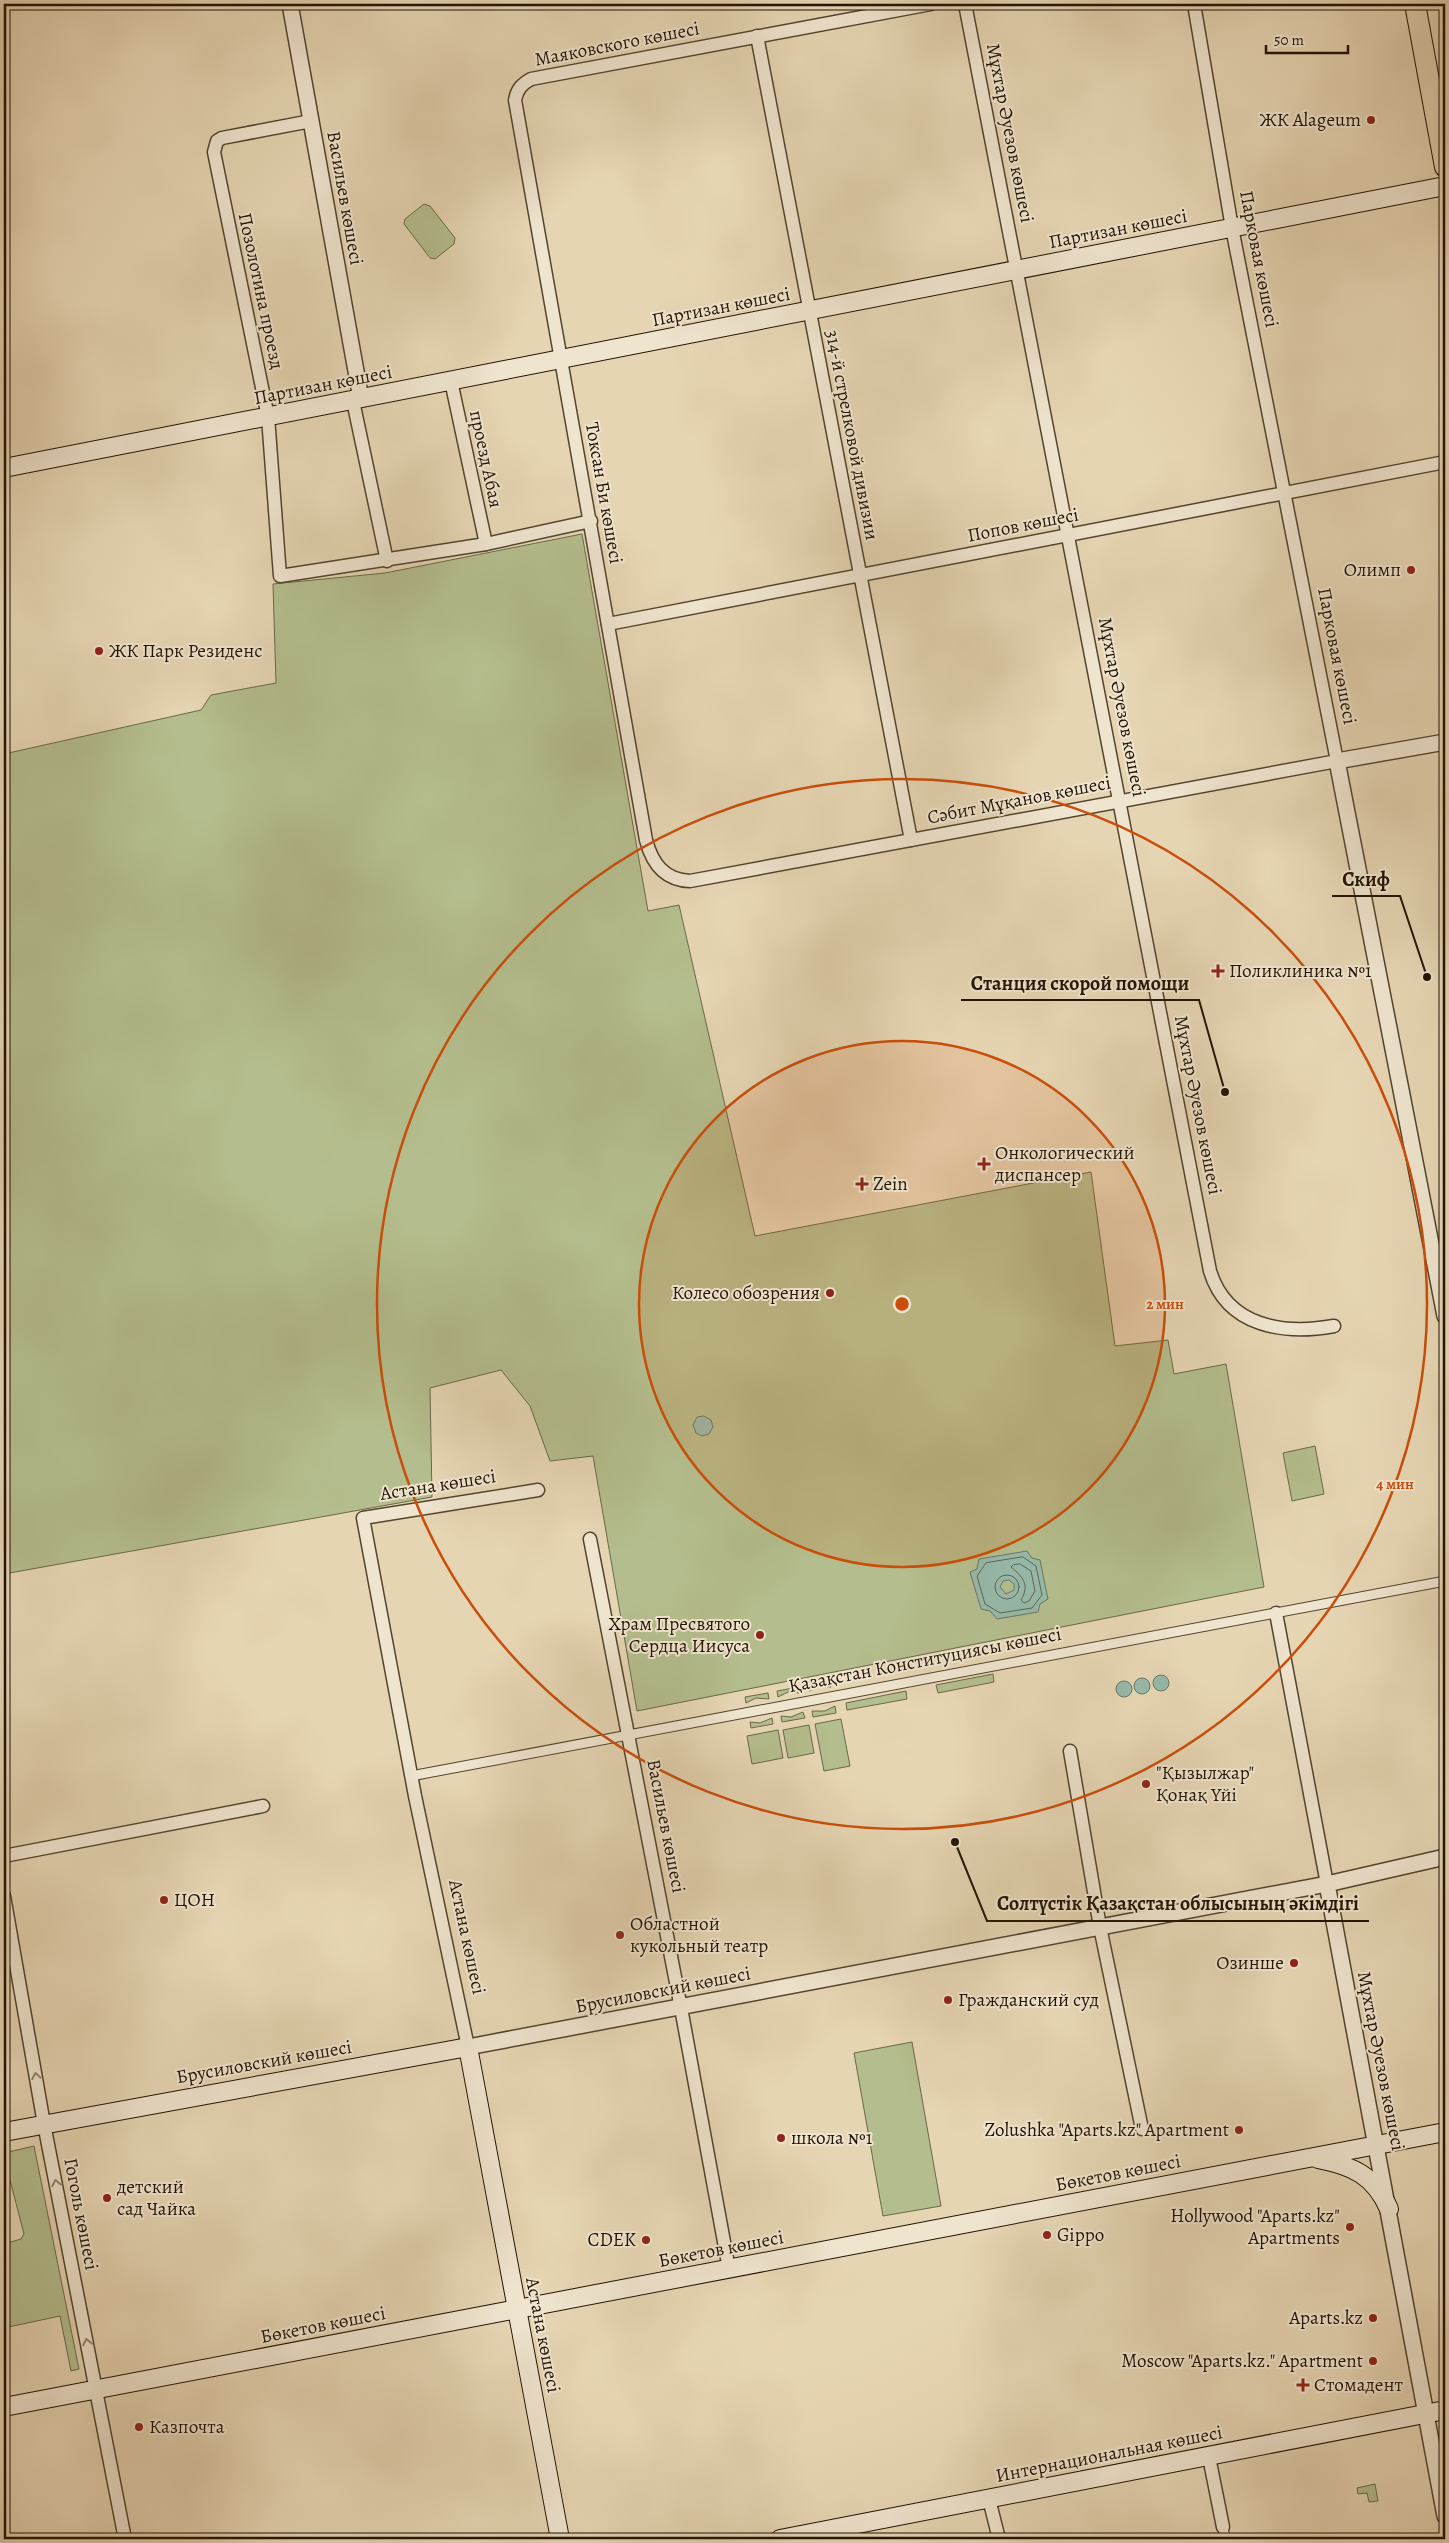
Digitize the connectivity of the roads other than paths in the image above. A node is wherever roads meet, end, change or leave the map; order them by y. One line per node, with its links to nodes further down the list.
1 (290, 4): 8 (street, Васильев көшесі)
2 (931, 4): 6 (street, Маяковского көшесі)
3 (965, 4): 13 (street, Мұхтар Әуезов көшесі)
4 (1194, 4): 12 (street, Парковая көшесі)
5 (1415, 4): 9 (main road)
6 (756, 36): 7 (street, Маяковского көшесі); 14 (street, 314-й стрелковой дивизии)
7 (519, 88): 15 (street, Токсан Би көшесі)
8 (311, 121): 17 (street, Васильев көшесі); 18 (street, Позолотина проезд)
9 (1442, 136): 10 (main road)
10 (1445, 167)
11 (1445, 186): 12 (main road, Партизан көшесі)
12 (1232, 228): 13 (main road, Партизан көшесі); 21 (street, Парковая көшесі)
13 (1017, 270): 14 (main road, Партизан көшесі); 23 (street, Мұхтар Әуезов көшесі)
14 (809, 311): 15 (main road, Партизан көшесі); 26 (street, 314-й стрелковой дивизии)
15 (561, 360): 16 (main road, Партизан көшесі); 22 (street, Токсан Би көшесі)
16 (451, 381): 17 (main road, Партизан көшесі); 24 (street, проезд Абая)
17 (357, 400): 18 (main road, Партизан көшесі); 25 (street, Васильев көшесі)
18 (268, 417): 20 (main road, Партизан көшесі); 25 (street, Позолотина проезд)
19 (1445, 462): 21 (street, Попов көшесі)
20 (4, 468)
21 (1284, 493): 23 (street, Попов көшесі); 29 (street, Парковая көшесі)
22 (591, 521): 24 (street); 27 (street, Токсан Би көшесі)
23 (1068, 535): 26 (street, Попов көшесі); 30 (street, Мұхтар Әуезов көшесі)
24 (486, 544): 25 (street)
25 (387, 561)
26 (860, 575): 27 (street, Попов көшесі); 31 (street, 314-й стрелковой дивизии)
27 (608, 624): 32 (street, Токсан Би көшесі)
28 (1445, 742): 29 (street, Сәбит Мұқанов көшесі)
29 (1337, 761): 30 (street, Сәбит Мұқанов көшесі); 33 (street, Парковая көшесі)
30 (1120, 801): 31 (street, Сәбит Мұқанов көшесі); 34 (street, Мұхтар Әуезов көшесі)
31 (911, 840): 32 (street, Сәбит Мұқанов көшесі)
32 (690, 882)
33 (1445, 1316)
34 (1334, 1326)
35 (538, 1490): 41 (street, Астана көшесі)
36 (590, 1539): 39 (street, Васильев көшесі)
37 (1445, 1581): 38 (street, Қазақстан Конституциясы көшесі)
38 (1276, 1613): 39 (street, Қазақстан Конституциясы көшесі); 45 (street, Мұхтар Әуезов көшесі)
39 (628, 1735): 41 (street, Қазақстан Конституциясы көшесі); 48 (street, Васильев көшесі)
40 (1070, 1751): 47 (street)
41 (411, 1776): 49 (street, Астана көшесі)
42 (263, 1806): 43 (street)
43 (4, 1856)
44 (1445, 1857): 45 (street, Брусиловский көшесі)
45 (1327, 1884): 47 (street, Брусиловский көшесі); 54 (street, Мұхтар Әуезов көшесі)
46 (4, 1896): 50 (street, Гоголь көшесі, one-way to 46)
47 (1100, 1927): 48 (street, Брусиловский көшесі); 51 (street)
48 (681, 2008): 49 (street, Брусиловский көшесі); 57 (street, Васильев көшесі)
49 (468, 2047): 50 (main road, Брусиловский көшесі); 58 (main road, Астана көшесі)
50 (44, 2124): 52 (main road, Брусиловский көшесі); 59 (street, Гоголь көшесі, one-way to 50)
51 (1142, 2129)
52 (4, 2132)
53 (1445, 2132): 54 (main road, Бөкетов көшесі)
54 (1376, 2145): 55 (main road, Бөкетов көшесі); 56 (street, Мұхтар Әуезов көшесі)
55 (1311, 2158): 56 (main road); 57 (main road, Бөкетов көшесі)
56 (1389, 2209): 62 (street, Мұхтар Әуезов көшесі)
57 (729, 2269): 58 (main road, Бөкетов көшесі)
58 (517, 2310): 59 (main road, Бөкетов көшесі); 68 (main road, Астана көшесі)
59 (96, 2390): 60 (main road, Бөкетов көшесі); 67 (street, Гоголь көшесі)
60 (4, 2407)
61 (1445, 2410): 62 (main road, Интернациональная көшесі)
62 (1427, 2414): 63 (main road, Интернациональная көшесі); 65 (street, Мұхтар Әуезов көшесі)
63 (1209, 2457): 64 (main road, Интернациональная көшесі); 66 (street)
64 (989, 2499): 69 (main road, Интернациональная көшесі); 70 (street)
65 (1445, 2516)
66 (1224, 2533)
67 (125, 2539)
68 (560, 2539)
69 (780, 2539)
70 (999, 2539)

